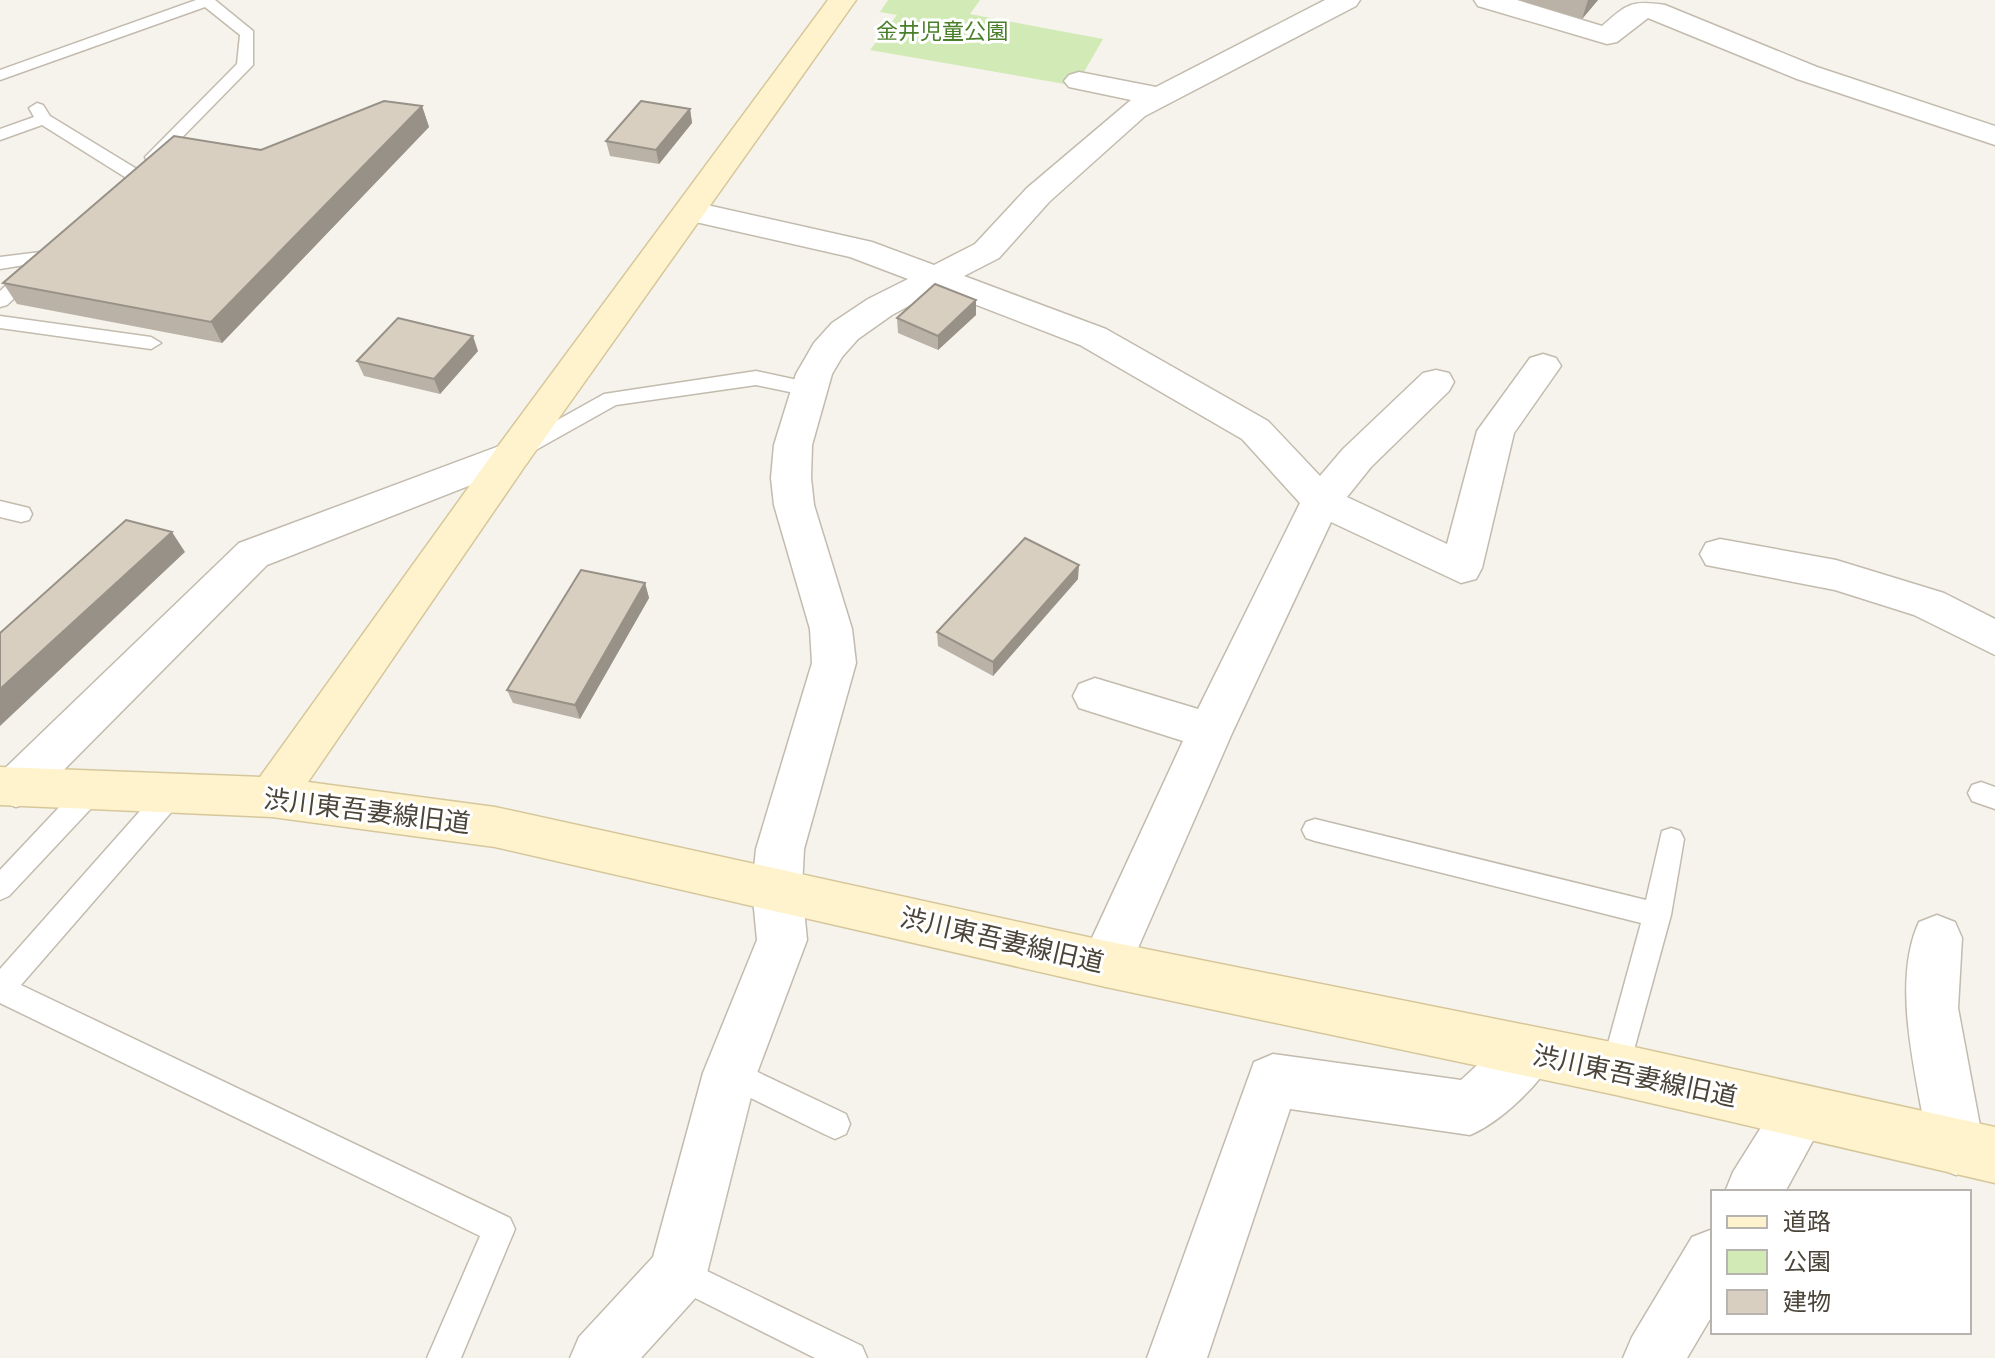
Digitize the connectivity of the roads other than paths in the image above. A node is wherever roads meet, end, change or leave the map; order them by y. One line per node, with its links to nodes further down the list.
1 (206, 0): 5 (lane); 8 (lane)
2 (842, 0): 10 (street)
3 (1346, 0): 7 (street)
4 (1488, 0): 9 (street)
5 (0, 75)
6 (1079, 81): 7 (street)
7 (1157, 96): 12 (street)
8 (0, 135)
9 (1995, 136)
10 (689, 211): 12 (street); 19 (street)
11 (0, 263): 13 (lane)
12 (938, 277): 18 (street); 20 (street)
13 (0, 301)
14 (0, 322): 15 (lane)
15 (151, 343)
16 (1543, 366): 20 (street)
17 (1436, 382): 20 (street)
18 (809, 389): 19 (lane); 32 (street)
19 (513, 454): 25 (street); 28 (street)
20 (1321, 501): 24 (street)
21 (1720, 554): 22 (street)
22 (1995, 638)
23 (1095, 696): 24 (street)
24 (1210, 731): 35 (street)
25 (8, 786): 26 (street, 渋川東吾妻線旧道)
26 (90, 792): 27 (street, 渋川東吾妻線旧道); 31 (lane)
27 (172, 793): 28 (street, 渋川東吾妻線旧道); 36 (lane)
28 (272, 797): 32 (street, 渋川東吾妻線旧道)
29 (1315, 830): 33 (lane)
30 (1671, 839): 33 (lane)
31 (0, 888)
32 (777, 888): 35 (street, 渋川東吾妻線旧道); 39 (street)
33 (1657, 915): 38 (lane)
34 (1937, 938): 42 (street)
35 (1106, 964): 37 (street, 渋川東吾妻線旧道)
36 (0, 989): 46 (lane)
37 (1529, 1053): 38 (street, 渋川東吾妻線旧道); 49 (street)
38 (1616, 1069): 40 (street, 渋川東吾妻線旧道)
39 (730, 1073): 41 (lane); 45 (street)
40 (1801, 1113): 42 (street, 渋川東吾妻線旧道); 43 (street)
41 (835, 1124)
42 (1975, 1151)
43 (1754, 1190)
44 (1711, 1261): 50 (street)
45 (678, 1273): 47 (street); 48 (lane)
46 (444, 1358)
47 (600, 1358)
48 (850, 1358)
49 (1177, 1358)
50 (1653, 1358)

